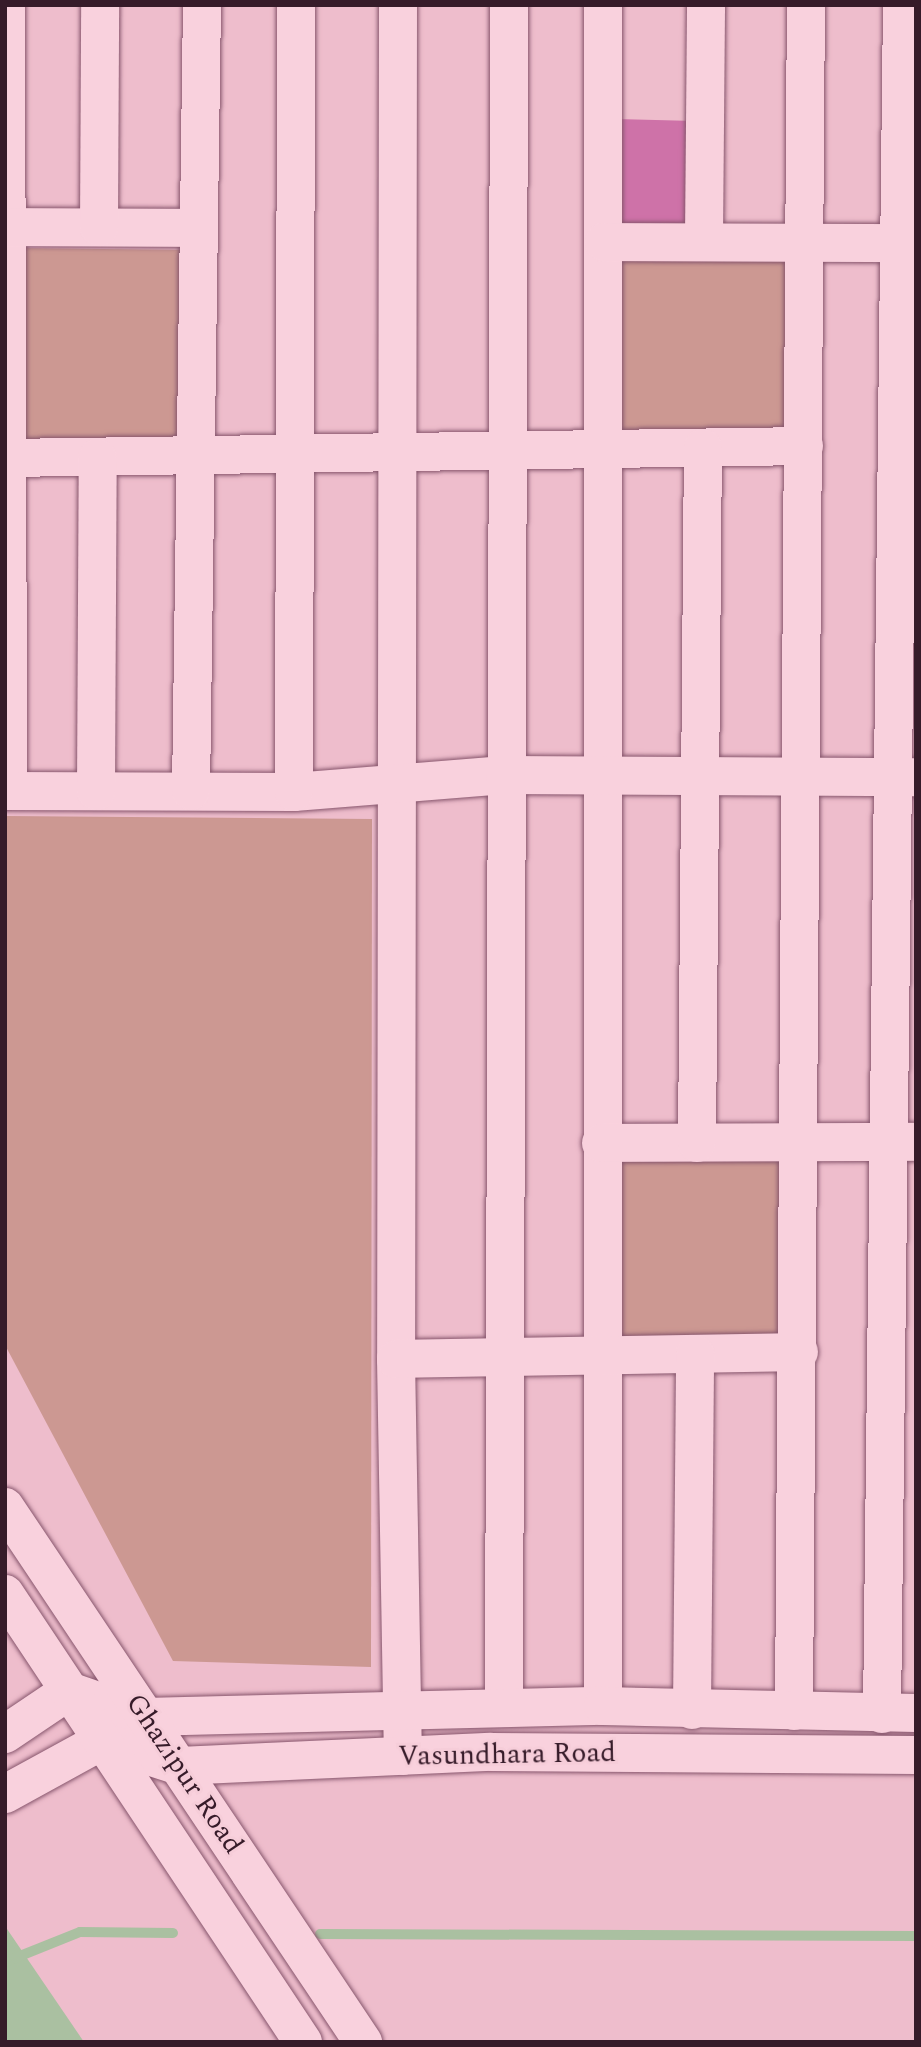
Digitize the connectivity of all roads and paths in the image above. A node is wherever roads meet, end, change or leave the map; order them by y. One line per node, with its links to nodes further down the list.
1 (6, 5): 11 (street)
2 (100, 5): 12 (street)
3 (202, 5): 13 (street)
4 (296, 5): 24 (street)
5 (398, 5): 22 (street)
6 (509, 5): 21 (street)
7 (603, 5): 16 (street)
8 (706, 5): 14 (street)
9 (806, 5): 15 (street)
10 (902, 5): 17 (street)
11 (6, 227): 12 (street); 25 (street)
12 (99, 227): 13 (street)
13 (199, 228): 23 (street)
14 (704, 239): 15 (street); 16 (street)
15 (805, 240): 17 (street); 18 (street)
16 (604, 242): 20 (street)
17 (908, 242): 29 (street)
18 (804, 446): 19 (street); 31 (street)
19 (703, 449): 20 (street); 28 (street)
20 (601, 451): 21 (street); 30 (street)
21 (507, 453): 22 (street); 27 (street)
22 (397, 456): 24 (street); 32 (street)
23 (196, 457): 24 (street); 26 (street); 35 (street)
24 (295, 457): 36 (street)
25 (7, 458): 26 (street); 33 (street)
26 (98, 458): 34 (street)
27 (505, 775): 30 (street); 32 (street); 44 (street)
28 (700, 775): 30 (street); 31 (street); 40 (street)
29 (905, 777): 31 (street); 38 (street)
30 (601, 779): 39 (street)
31 (802, 779): 37 (street)
32 (396, 783): 36 (street); 45 (street)
33 (6, 791): 34 (street)
34 (96, 791): 35 (street)
35 (191, 791): 36 (street)
36 (294, 792)
37 (799, 1142): 38 (street); 40 (street); 41 (street)
38 (904, 1142): 54 (street)
39 (601, 1143): 40 (street); 43 (street)
40 (697, 1143)
41 (799, 1352): 42 (street); 53 (street)
42 (695, 1354): 43 (street); 51 (street)
43 (600, 1356): 44 (street); 49 (street)
44 (503, 1357): 45 (street); 50 (street)
45 (396, 1359): 52 (street)
46 (5, 1507): 55 (street, Ghazipur Road)
47 (5, 1594): 48 (street, Ghazipur Road)
48 (69, 1691): 55 (street); 56 (street); 57 (street, Ghazipur Road)
49 (603, 1706): 50 (street, Vasundhara Road); 51 (street, Vasundhara Road)
50 (504, 1708): 52 (street, Vasundhara Road)
51 (692, 1710): 53 (street, Vasundhara Road)
52 (401, 1711): 55 (street, Vasundhara Road); 59 (street)
53 (794, 1711): 54 (street, Vasundhara Road)
54 (899, 1713)
55 (144, 1717): 60 (street, Ghazipur Road)
56 (5, 1734)
57 (102, 1741): 60 (street, Vasundhara Road); 61 (street); 62 (street, Ghazipur Road)
58 (916, 1755): 59 (street, Vasundhara Road)
59 (403, 1756): 60 (street, Vasundhara Road)
60 (179, 1766): 63 (street, Ghazipur Road)
61 (5, 1794)
62 (303, 2042)
63 (363, 2042)

